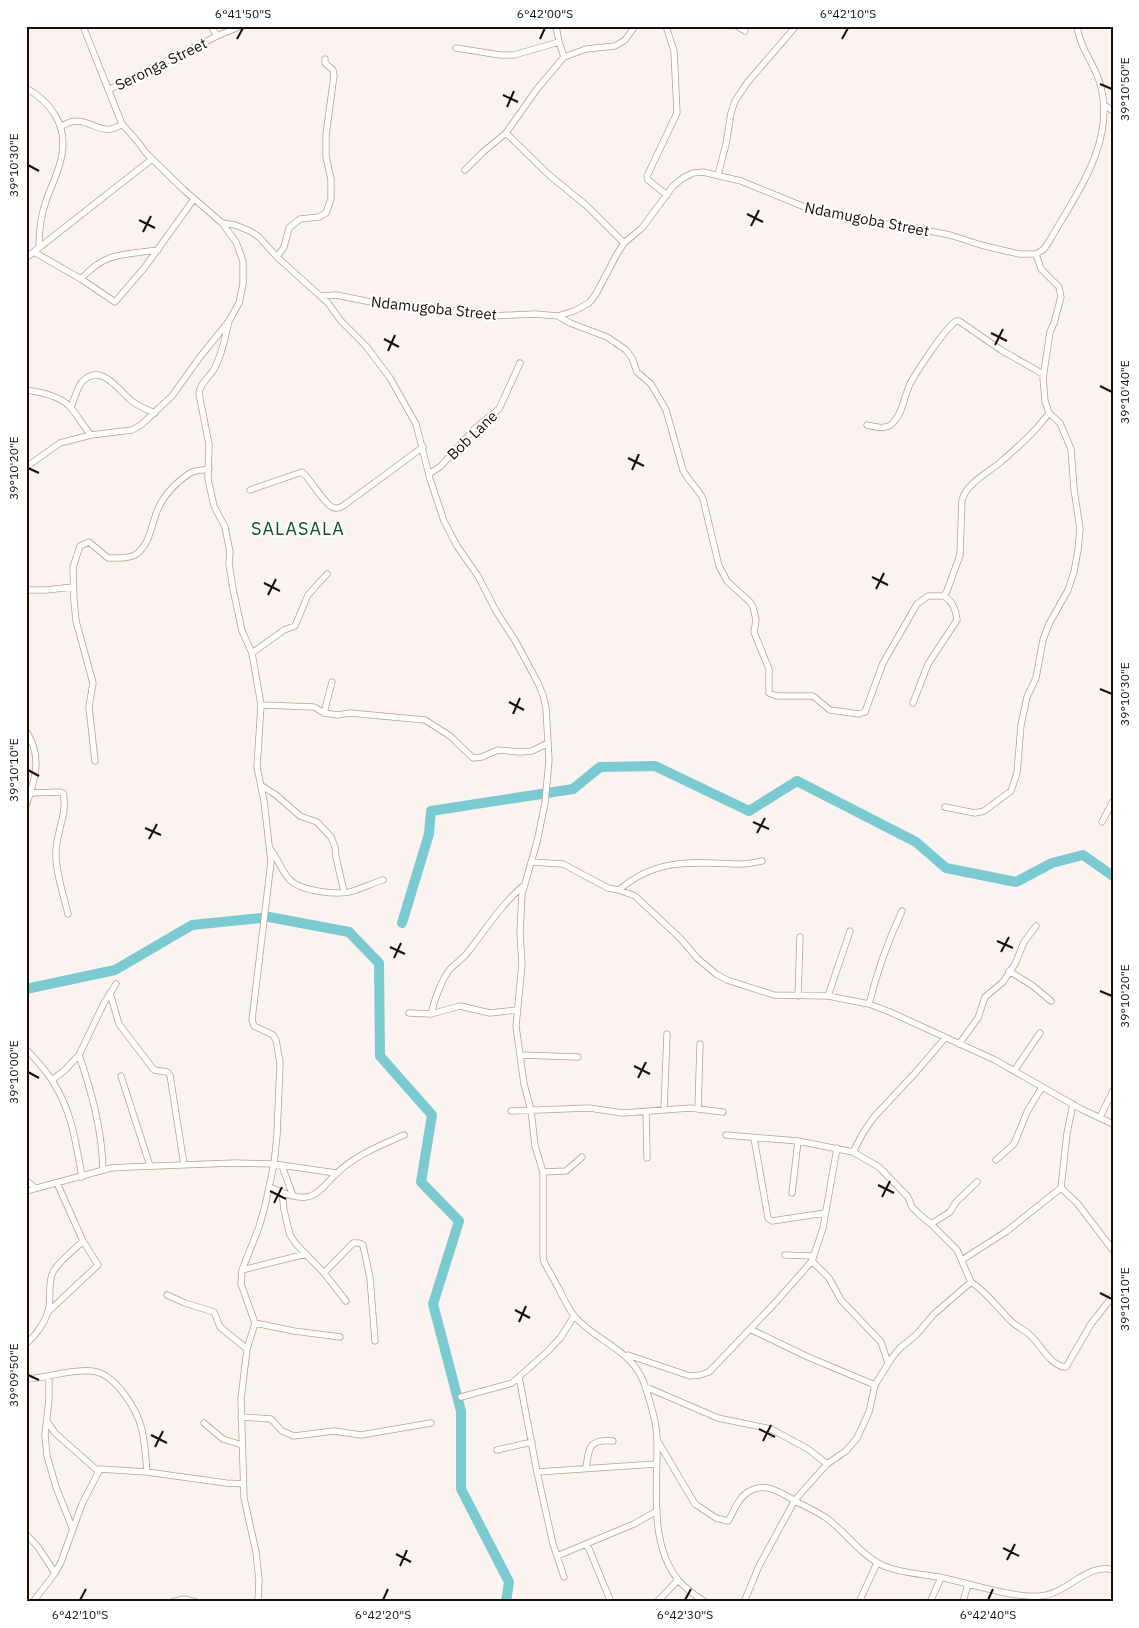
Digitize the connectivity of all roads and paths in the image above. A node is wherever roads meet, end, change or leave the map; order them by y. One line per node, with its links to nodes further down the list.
1 (83, 26): 17 (street)
2 (210, 26): 11 (street)
3 (241, 26): 11 (street, Seronga Street)
4 (556, 26): 12 (street)
5 (635, 26): 14 (street)
6 (666, 26): 26 (street)
7 (737, 26): 10 (street)
8 (796, 26): 25 (street)
9 (1077, 26): 18 (street)
10 (744, 32)
11 (217, 36): 17 (street, Seronga Street)
12 (558, 42): 13 (street); 14 (street)
13 (456, 48)
14 (564, 57): 22 (street)
15 (325, 59): 34 (street)
16 (26, 88): 21 (street)
17 (108, 90): 20 (street)
18 (1104, 105): 19 (street); 33 (street)
19 (1113, 111)
20 (122, 124): 21 (street); 23 (street)
21 (62, 126): 30 (street)
22 (506, 133): 24 (street); 29 (street)
23 (152, 159): 27 (street); 30 (street)
24 (465, 170)
25 (718, 175): 26 (street, Ndamugoba Street); 33 (street, Ndamugoba Street)
26 (667, 195): 29 (street, Ndamugoba Street)
27 (194, 199): 28 (street); 31 (street)
28 (222, 223): 34 (street); 39 (street)
29 (624, 243): 38 (street, Ndamugoba Street)
30 (39, 246): 32 (street)
31 (158, 250): 36 (street); 36 (street)
32 (34, 252): 35 (street); 36 (street)
33 (1036, 254): 41 (street)
34 (277, 257): 37 (street)
35 (26, 258)
36 (81, 279)
37 (321, 296): 38 (street, Ndamugoba Street); 48 (street)
38 (558, 316): 56 (street)
39 (229, 321): 44 (street); 50 (street)
40 (520, 363): 51 (street, Bob Lane)
41 (1043, 374): 45 (street); 46 (street)
42 (26, 390): 43 (street)
43 (71, 407): 44 (street); 47 (street)
44 (155, 413): 47 (street)
45 (1049, 413): 56 (street); 69 (street)
46 (867, 425)
47 (91, 435): 49 (street)
48 (423, 447): 51 (street); 52 (street)
49 (26, 467)
50 (209, 469): 54 (street); 57 (street)
51 (429, 474): 63 (street)
52 (250, 490)
53 (327, 574): 57 (street)
54 (73, 587): 55 (street); 64 (street)
55 (26, 590)
56 (944, 596): 59 (street)
57 (252, 653): 60 (street)
58 (332, 682): 61 (street)
59 (912, 703)
60 (261, 705): 61 (street); 65 (street)
61 (324, 713): 63 (street)
62 (26, 732): 66 (street)
63 (548, 743): 73 (street)
64 (95, 761)
65 (262, 786): 71 (street); 77 (street)
66 (31, 793): 68 (street); 79 (street)
67 (1113, 800): 70 (street)
68 (26, 806)
69 (945, 807)
70 (1102, 822)
71 (270, 848): 77 (street); 125 (street)
72 (762, 861): 76 (street)
73 (531, 862): 75 (street); 76 (street)
74 (383, 880): 77 (street)
75 (525, 885): 90 (street); 92 (street)
76 (619, 890): 86 (street)
77 (344, 892)
78 (902, 911): 89 (street)
79 (68, 914)
80 (1036, 926): 83 (street)
81 (850, 931): 87 (street)
82 (800, 937): 86 (street)
83 (1009, 971): 88 (street); 97 (street)
84 (116, 984): 85 (street)
85 (110, 993): 99 (street); 126 (street)
86 (798, 996): 87 (street)
87 (828, 996): 89 (street)
88 (1050, 1002)
89 (868, 1004): 95 (street)
90 (517, 1010): 92 (street); 100 (street)
91 (409, 1013): 92 (street)
92 (431, 1014)
93 (1040, 1033): 102 (street)
94 (667, 1034): 110 (street)
95 (945, 1038): 97 (street); 121 (street)
96 (700, 1044): 108 (street)
97 (959, 1044): 102 (street)
98 (26, 1049): 104 (street)
99 (79, 1055): 104 (street); 129 (street)
100 (520, 1055): 101 (street); 109 (street)
101 (578, 1057)
102 (1014, 1071): 105 (street)
103 (121, 1076): 127 (street)
104 (52, 1080): 132 (street)
105 (1042, 1087): 107 (street); 124 (street)
106 (1113, 1092): 114 (street)
107 (1073, 1104): 114 (street); 138 (street)
108 (698, 1109): 110 (street); 113 (street)
109 (530, 1110): 111 (street); 112 (street); 130 (street)
110 (664, 1110): 112 (street)
111 (511, 1111)
112 (646, 1111): 123 (street)
113 (723, 1112)
114 (1100, 1117): 115 (street)
115 (1113, 1124)
116 (404, 1135): 131 (street)
117 (726, 1135): 118 (street)
118 (754, 1138): 119 (street); 143 (street)
119 (798, 1141): 120 (street); 141 (street)
120 (837, 1148): 121 (street); 143 (street)
121 (853, 1152): 144 (street)
122 (582, 1158): 130 (street)
123 (647, 1158)
124 (996, 1160)
125 (274, 1164): 126 (street); 128 (street); 136 (street)
126 (184, 1165): 127 (street)
127 (150, 1166): 129 (street)
128 (282, 1166): 131 (street); 142 (street)
129 (103, 1170): 132 (street)
130 (543, 1172): 158 (street)
131 (336, 1173): 142 (street)
132 (82, 1177): 135 (street)
133 (26, 1180): 137 (street)
134 (977, 1182): 144 (street)
135 (56, 1183): 137 (street); 145 (street)
136 (269, 1186): 140 (street); 151 (street)
137 (36, 1188): 139 (street)
138 (1060, 1188): 146 (street); 150 (street)
139 (26, 1191)
140 (282, 1192): 142 (street); 147 (street)
141 (792, 1193)
142 (293, 1196)
143 (825, 1213): 149 (street)
144 (931, 1224): 150 (street)
145 (83, 1241): 157 (street); 157 (street)
146 (1113, 1250)
147 (306, 1254): 151 (street); 152 (street)
148 (785, 1255): 149 (street)
149 (813, 1259): 160 (street); 166 (street)
150 (962, 1260): 153 (street)
151 (242, 1270): 159 (street)
152 (324, 1273): 156 (street); 162 (street)
153 (971, 1282): 155 (street); 166 (street)
154 (167, 1295): 164 (street)
155 (1113, 1296)
156 (346, 1301)
157 (49, 1311): 163 (street)
158 (574, 1316): 165 (street); 168 (street)
159 (255, 1323): 161 (street); 164 (street)
160 (750, 1329): 165 (street); 170 (street)
161 (340, 1337)
162 (375, 1341)
163 (26, 1344)
164 (247, 1349): 173 (street)
165 (624, 1353): 171 (street)
166 (888, 1363): 170 (street)
167 (49, 1376): 169 (street); 174 (street); 186 (street)
168 (519, 1377): 172 (street); 179 (street)
169 (26, 1379)
170 (875, 1385): 183 (street)
171 (646, 1386): 177 (street); 183 (street)
172 (461, 1397)
173 (241, 1417): 176 (street); 180 (street)
174 (46, 1421): 185 (street); 191 (street)
175 (204, 1423): 180 (street)
176 (431, 1423)
177 (657, 1440): 182 (street); 189 (street)
178 (613, 1441): 184 (street)
179 (532, 1442): 181 (street); 187 (street)
180 (242, 1445): 188 (street)
181 (496, 1450)
182 (656, 1464): 184 (street); 190 (street)
183 (827, 1464): 189 (street)
184 (586, 1468): 187 (street)
185 (98, 1471): 186 (street); 191 (street)
186 (147, 1472): 188 (street)
187 (536, 1472): 194 (street)
188 (243, 1484): 206 (street)
189 (795, 1500): 195 (street); 210 (street)
190 (657, 1511): 193 (street); 200 (street)
191 (73, 1530): 197 (street)
192 (26, 1534): 197 (street)
193 (587, 1544): 194 (street); 207 (street)
194 (557, 1556): 198 (street)
195 (877, 1563): 199 (street); 211 (street)
196 (1113, 1570): 202 (street)
197 (55, 1573): 203 (street)
198 (564, 1576)
199 (941, 1578): 201 (street); 212 (street)
200 (678, 1580): 208 (street); 209 (street)
201 (968, 1584): 202 (street); 213 (street)
202 (1042, 1599)
203 (33, 1602)
204 (172, 1602): 205 (street)
205 (196, 1602)
206 (258, 1602)
207 (611, 1602)
208 (657, 1602)
209 (705, 1602)
210 (744, 1602)
211 (858, 1602)
212 (930, 1602)
213 (963, 1602)

